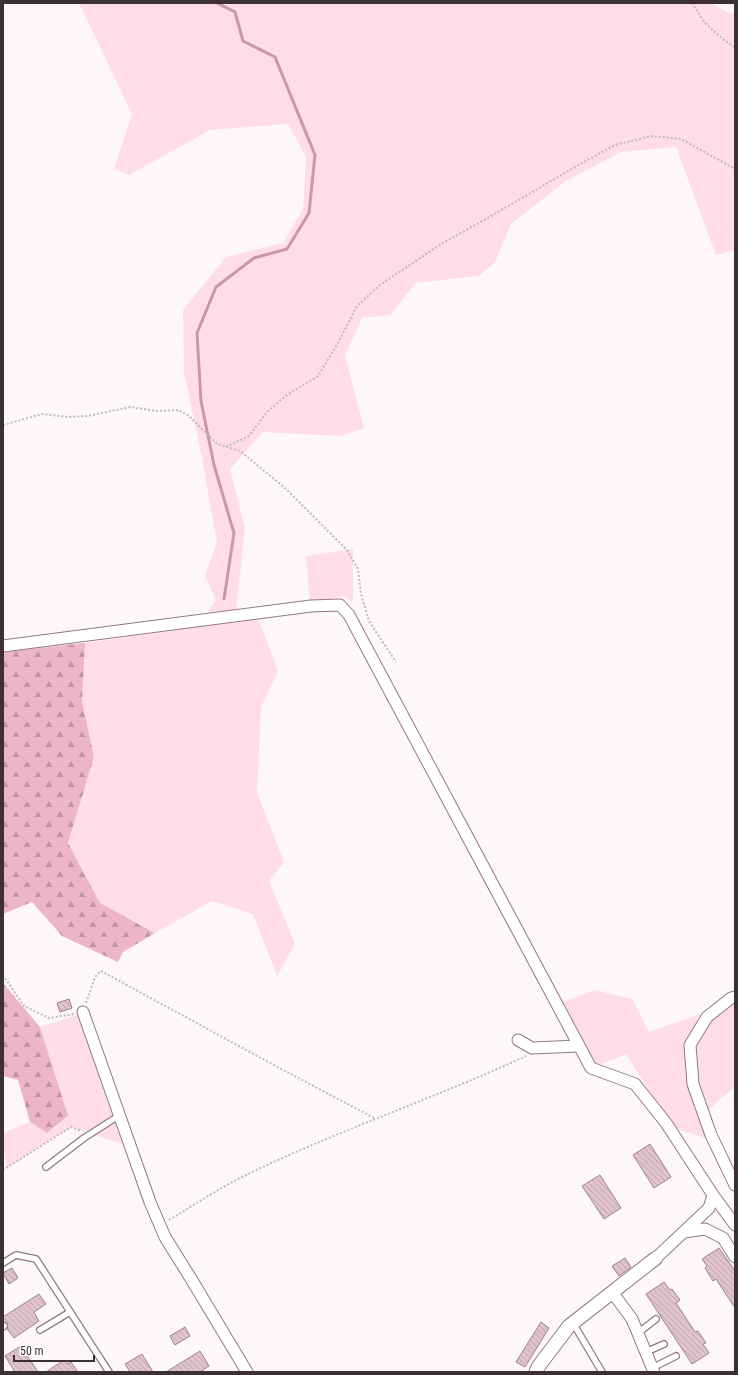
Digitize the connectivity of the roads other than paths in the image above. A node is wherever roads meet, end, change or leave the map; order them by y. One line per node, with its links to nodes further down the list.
1 (3, 646): 5 (street)
2 (735, 997): 8 (street)
3 (83, 1012): 6 (street)
4 (518, 1040): 5 (street)
5 (580, 1046): 9 (street)
6 (120, 1115): 7 (lane); 26 (street)
7 (46, 1167)
8 (735, 1185)
9 (713, 1195): 10 (street); 11 (street)
10 (735, 1224)
11 (684, 1232): 12 (street); 13 (street)
12 (735, 1257)
13 (656, 1258): 15 (street)
14 (3, 1263): 16 (lane)
15 (612, 1292): 18 (street); 20 (street)
16 (70, 1312): 19 (lane); 25 (lane)
17 (656, 1319): 20 (lane)
18 (573, 1323): 27 (street); 28 (lane)
19 (40, 1330)
20 (638, 1333): 22 (street)
21 (664, 1344): 22 (lane)
22 (646, 1352): 24 (street)
23 (676, 1356): 24 (lane)
24 (653, 1370)
25 (109, 1372)
26 (246, 1372)
27 (536, 1372)
28 (602, 1372)

